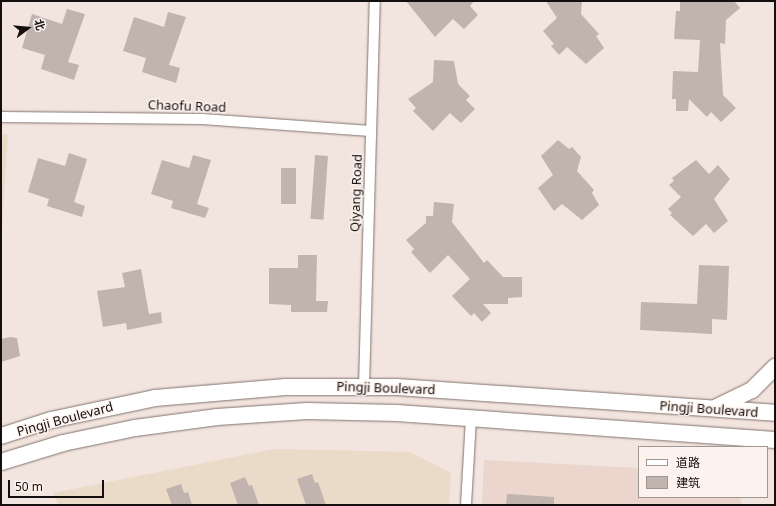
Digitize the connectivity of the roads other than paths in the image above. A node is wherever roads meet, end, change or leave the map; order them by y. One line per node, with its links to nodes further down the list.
1 (375, 1): 3 (street, Qiyang Road)
2 (1, 116): 3 (street, Chaofu Road)
3 (371, 131): 5 (street, Qiyang Road)
4 (775, 366): 6 (main road)
5 (364, 386): 6 (main road, Pingji Boulevard); 9 (main road, Pingji Boulevard)
6 (704, 408): 7 (main road, Pingji Boulevard)
7 (775, 413)
8 (471, 419): 10 (main road, Pingji Boulevard); 11 (main road, Pingji Boulevard); 12 (street)
9 (1, 436)
10 (775, 440)
11 (4, 462)
12 (466, 505)

